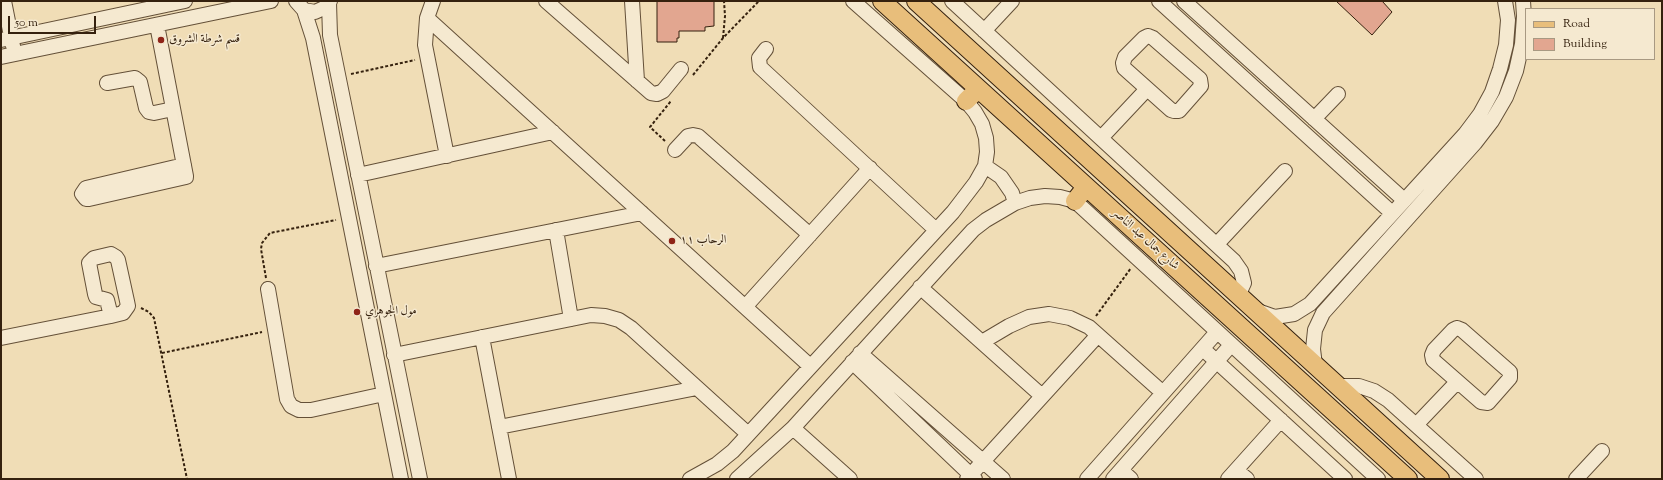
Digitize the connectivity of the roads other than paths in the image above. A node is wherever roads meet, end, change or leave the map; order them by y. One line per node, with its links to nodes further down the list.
1 (4, 1): 23 (street)
2 (184, 1): 17 (street)
3 (271, 1): 20 (street)
4 (433, 1): 19 (street)
5 (546, 1): 27 (street)
6 (632, 1): 27 (street)
7 (853, 1): 33 (street)
8 (882, 1): 33 (main road, شارع جمال عبد الناصر)
9 (916, 1): 58 (main road, شارع جمال عبد الناصر)
10 (952, 1): 22 (street)
11 (1012, 1): 22 (street)
12 (1159, 1): 31 (street)
13 (1184, 1): 28 (street)
14 (1505, 1): 46 (street)
15 (1523, 1): 73 (street)
16 (330, 2): 18 (street); 44 (street)
17 (170, 4): 20 (street); 23 (street)
18 (300, 5): 79 (street)
19 (427, 18): 36 (street); 39 (street)
20 (174, 22): 21 (street)
21 (157, 25): 25 (street); 34 (street)
22 (984, 31): 37 (street)
23 (6, 39): 25 (street)
24 (766, 49): 41 (street)
25 (8, 56)
26 (685, 74): 27 (street)
27 (637, 81)
28 (1274, 82): 31 (street); 35 (street)
29 (107, 83): 34 (street)
30 (1147, 89): 30 (street); 37 (street)
31 (1262, 94): 50 (street)
32 (1338, 94): 35 (street)
33 (972, 95): 40 (street); 45 (main road, شارع جمال عبد الناصر)
34 (173, 109): 42 (street)
35 (1314, 119): 46 (street)
36 (553, 132): 39 (street); 49 (street)
37 (1101, 138): 54 (street)
38 (675, 150): 53 (street)
39 (447, 156): 44 (street)
40 (985, 166): 48 (street); 52 (street)
41 (870, 168): 52 (street); 53 (street)
42 (185, 171): 42 (street)
43 (1285, 171): 54 (street)
44 (358, 175): 55 (street)
45 (1086, 187): 47 (main road); 101 (main road, شارع جمال عبد الناصر)
46 (1404, 200): 50 (street)
47 (1075, 201): 48 (street); 64 (street)
48 (1015, 203): 56 (street)
49 (642, 213): 51 (street); 59 (street)
50 (1392, 213): 60 (street)
51 (556, 230): 55 (street); 62 (street)
52 (936, 230): 74 (street)
53 (810, 235): 59 (street)
54 (1217, 244): 58 (street)
55 (376, 266): 70 (street)
56 (920, 287): 67 (street); 71 (street)
57 (268, 290): 79 (street)
58 (1238, 296): 60 (main road, شارع جمال عبد الناصر)
59 (745, 307): 74 (street)
60 (1254, 310): 73 (main road, شارع جمال عبد الناصر)
61 (111, 316): 61 (street); 66 (street)
62 (571, 319): 65 (street); 77 (street)
63 (1093, 331): 67 (street); 78 (street); 80 (street)
64 (1217, 332): 68 (street); 69 (street)
65 (482, 337): 70 (street); 83 (street)
66 (1, 338)
67 (982, 342): 80 (street)
68 (1232, 346): 72 (street); 100 (street)
69 (1203, 349): 72 (street); 78 (street)
70 (394, 355): 92 (street)
71 (856, 358): 84 (street); 87 (street); 90 (street)
72 (1217, 362): 81 (street); 88 (street)
73 (1314, 365): 76 (main road, شارع جمال عبد الناصر)
74 (810, 366): 85 (street)
75 (1457, 382): 75 (street); 82 (street)
76 (1338, 386): 82 (street); 102 (main road, شارع جمال عبد الناصر)
77 (697, 388): 83 (street); 85 (street)
78 (1163, 393): 98 (street)
79 (384, 394): 91 (street)
80 (1042, 396): 87 (street)
81 (1281, 420): 89 (street); 99 (street)
82 (1416, 425): 103 (street)
83 (499, 427): 93 (street)
84 (793, 428): 95 (street); 96 (street)
85 (748, 434): 94 (street)
86 (1602, 451): 104 (street)
87 (983, 461): 90 (street); 97 (street)
88 (1121, 476)
89 (1237, 476)
90 (971, 478)
91 (401, 479)
92 (420, 479)
93 (509, 479)
94 (690, 479)
95 (737, 479)
96 (850, 479)
97 (1003, 479)
98 (1087, 479)
99 (1345, 479)
100 (1378, 479)
101 (1408, 479)
102 (1440, 479)
103 (1476, 479)
104 (1576, 479)

